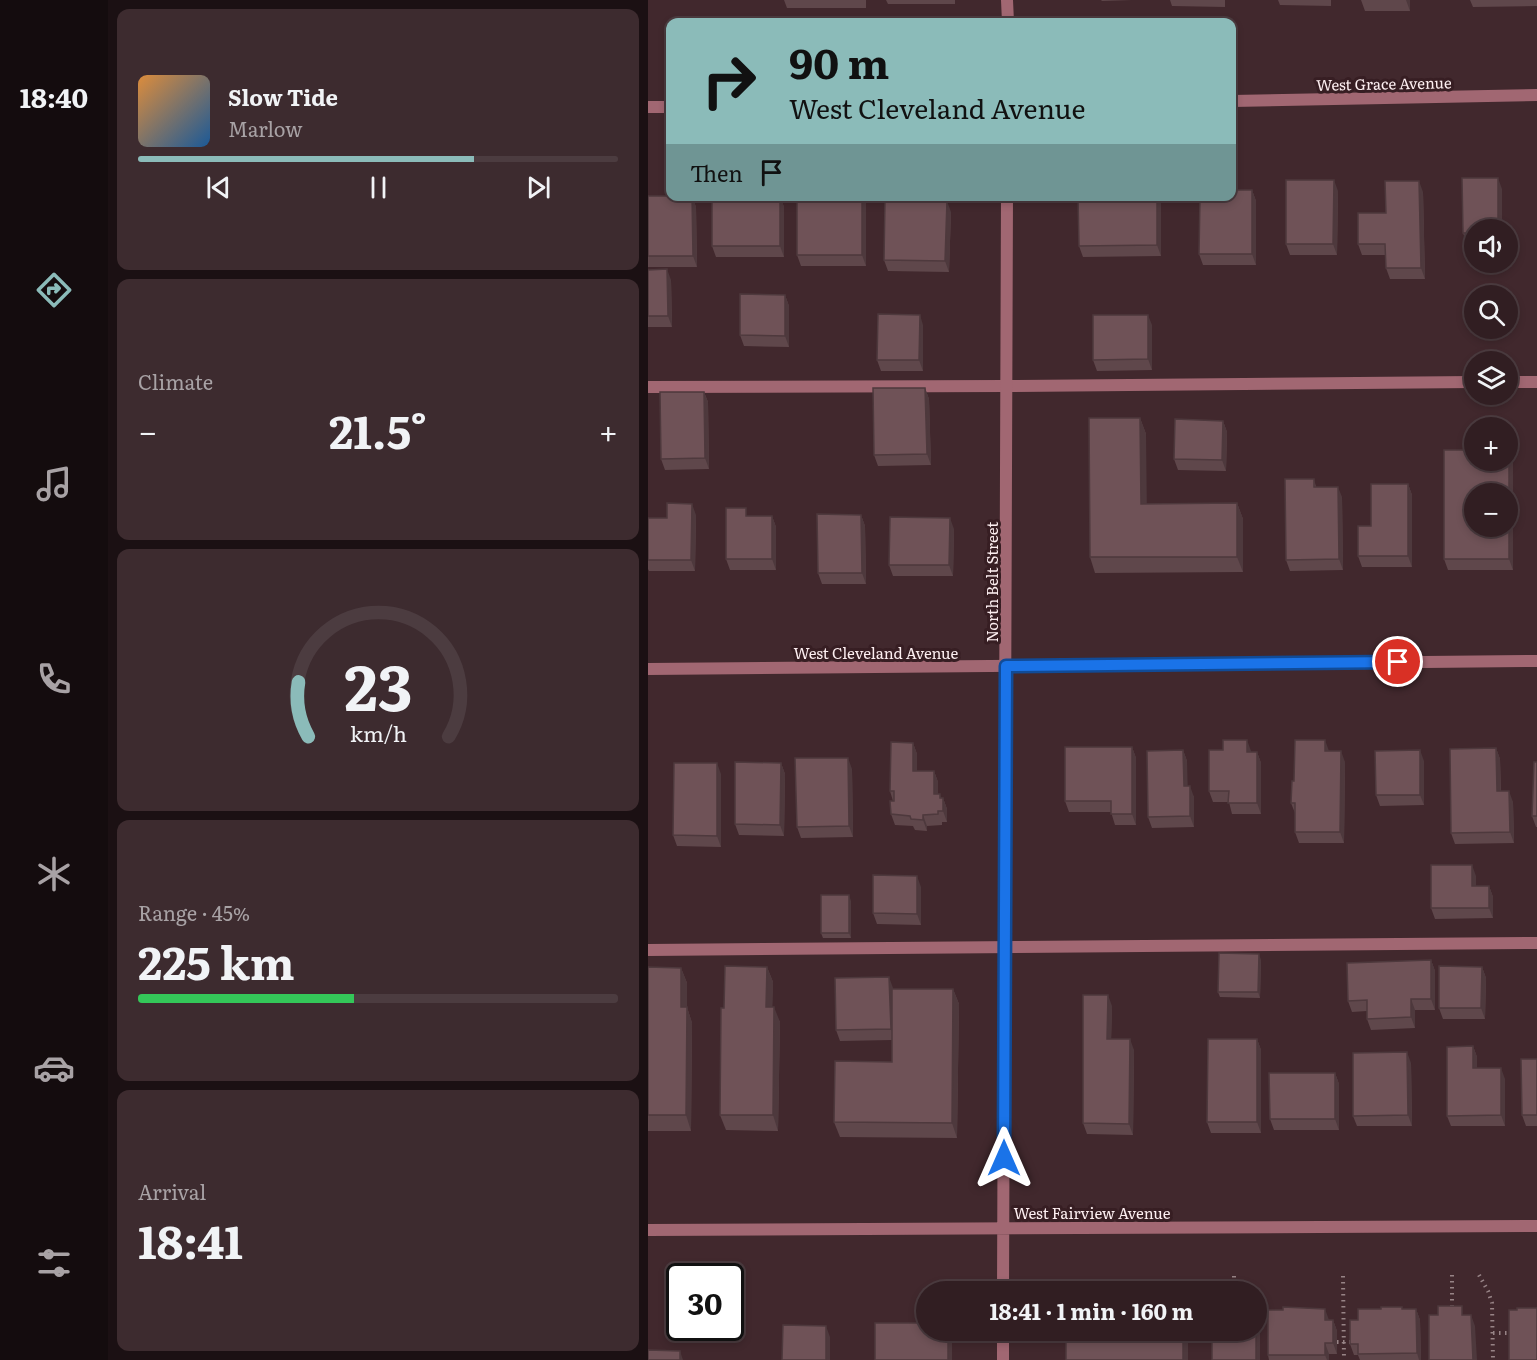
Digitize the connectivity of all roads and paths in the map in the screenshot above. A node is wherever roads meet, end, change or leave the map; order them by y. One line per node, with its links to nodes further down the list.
1 (1007, 0): 2 (street)
2 (1008, 18)
3 (1537, 95): 4 (street, West Grace Avenue)
4 (1236, 101)
5 (648, 107): 6 (street)
6 (666, 107)
7 (1007, 201): 11 (street, North Belt Street)
8 (1464, 382): 11 (street)
9 (1518, 382): 10 (street)
10 (1537, 382)
11 (1006, 386): 12 (street); 14 (street, North Belt Street)
12 (648, 387)
13 (1537, 661): 14 (street, West Cleveland Avenue)
14 (1006, 666): 15 (street, West Cleveland Avenue); 17 (street, North Belt Street)
15 (648, 669)
16 (1537, 943): 17 (street)
17 (1005, 948): 18 (street); 20 (street, North Belt Street)
18 (648, 950)
19 (1537, 1226): 20 (street, West Fairview Avenue)
20 (1004, 1228): 21 (street, West Fairview Avenue); 26 (street, North Belt Street)
21 (648, 1230)
22 (1452, 1275): 28 (path)
23 (1479, 1275): 29 (path)
24 (1234, 1276): 27 (path)
25 (1343, 1276): 33 (path)
26 (1003, 1281)
27 (1234, 1281)
28 (1452, 1317)
29 (1493, 1333): 30 (path); 37 (path)
30 (1513, 1333)
31 (1003, 1341): 35 (street)
32 (1337, 1342): 33 (path)
33 (1344, 1342): 34 (path); 36 (path)
34 (1354, 1342)
35 (1003, 1360)
36 (1344, 1360)
37 (1493, 1360)

